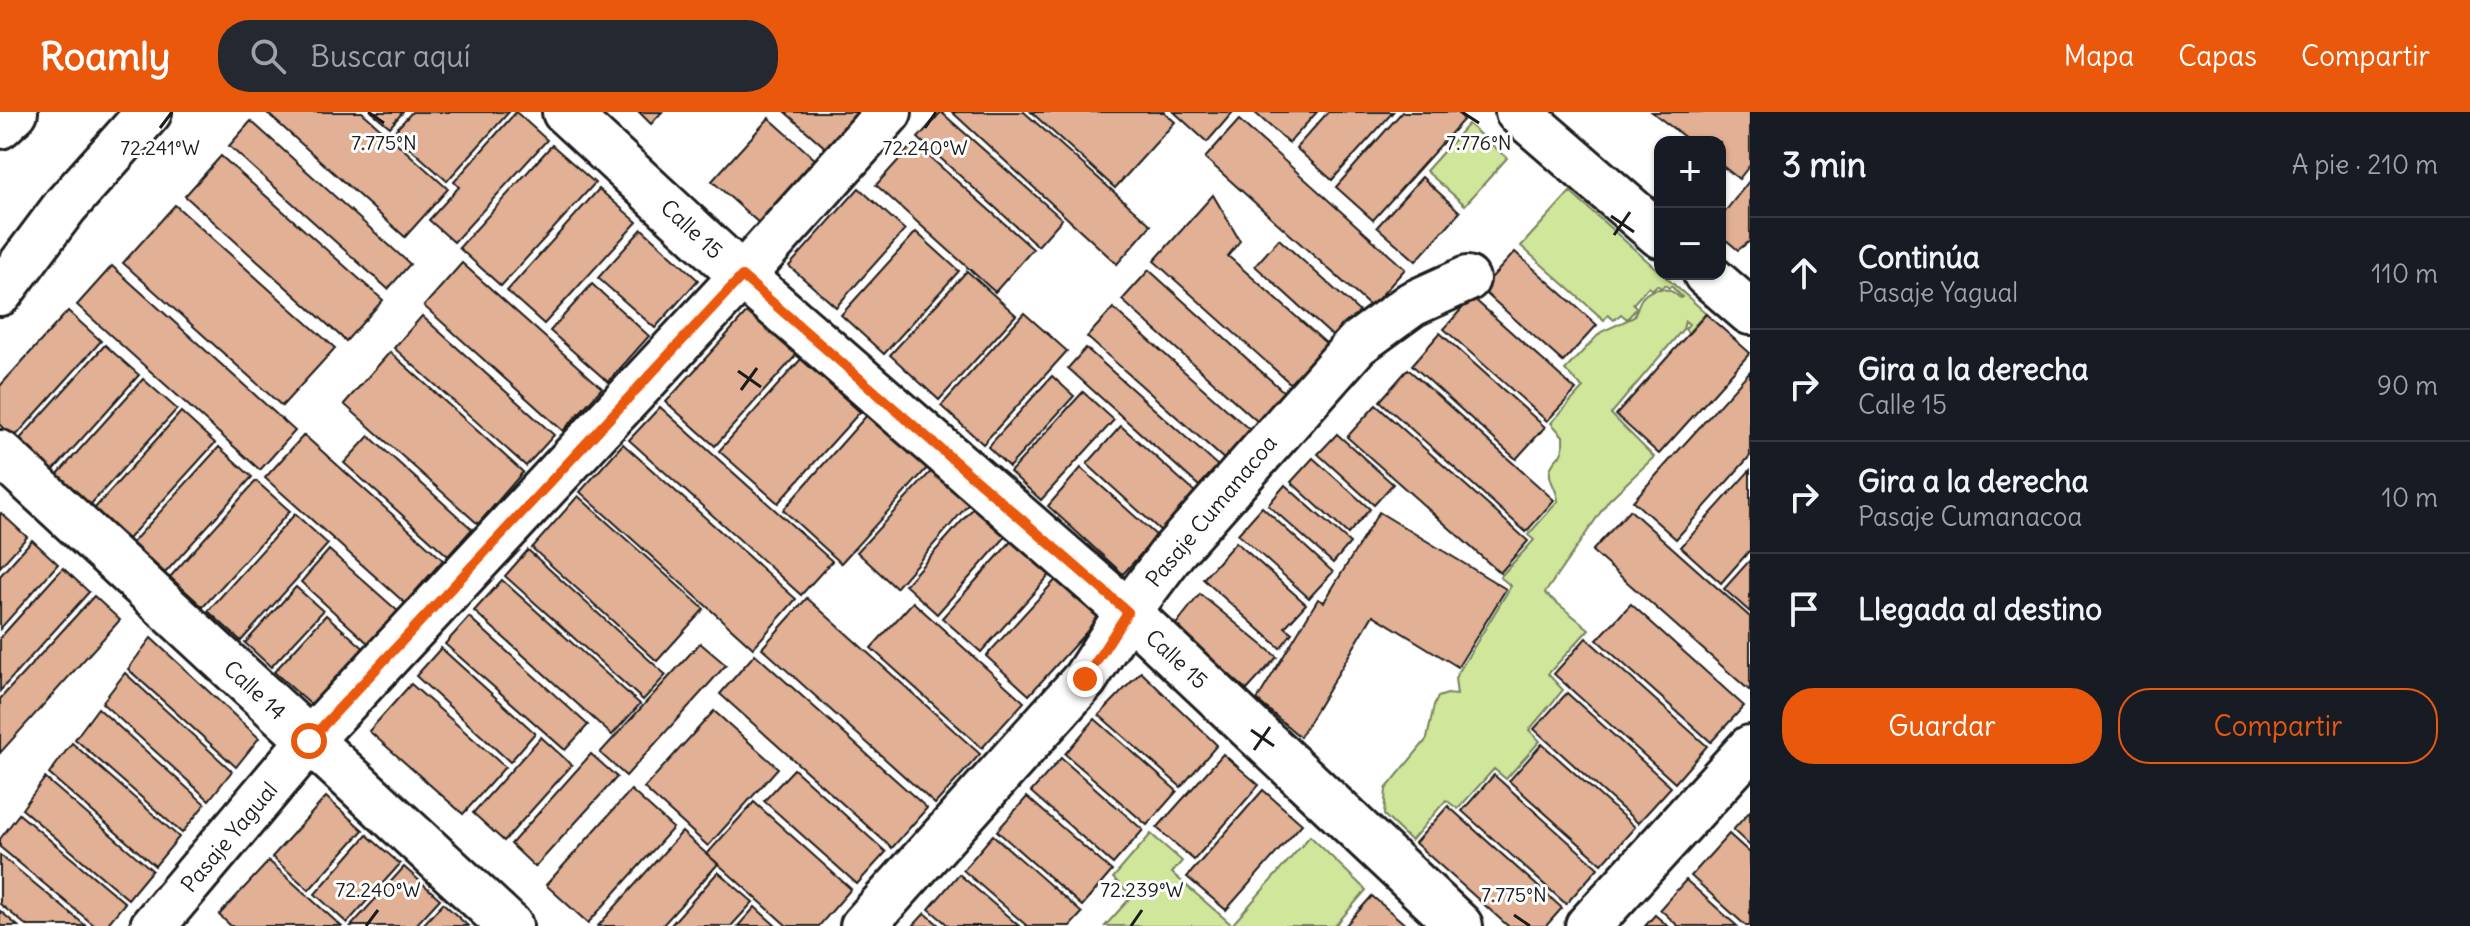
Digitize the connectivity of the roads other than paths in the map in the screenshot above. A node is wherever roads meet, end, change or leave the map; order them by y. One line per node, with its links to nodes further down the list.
1 (15, 112): 6 (main road)
2 (149, 112): 11 (main road)
3 (565, 112): 8 (main road, Calle 15)
4 (889, 112): 8 (main road, Pasaje Yagual)
5 (1518, 112): 7 (main road)
6 (0, 126)
7 (1654, 230)
8 (742, 276): 14 (main road, Calle 15); 15 (main road, Pasaje Yagual)
9 (1467, 279): 14 (main road, Pasaje Cumanacoa)
10 (1713, 280): 12 (main road)
11 (0, 293)
12 (1750, 312)
13 (0, 453): 15 (main road, Calle 14)
14 (1128, 612): 19 (main road, Pasaje Cumanacoa); 20 (main road, Calle 15)
15 (309, 741): 17 (main road, Pasaje Yagual); 18 (main road, Calle 14)
16 (1750, 748): 21 (main road)
17 (153, 926)
18 (510, 926)
19 (863, 926)
20 (1460, 926)
21 (1588, 926)

